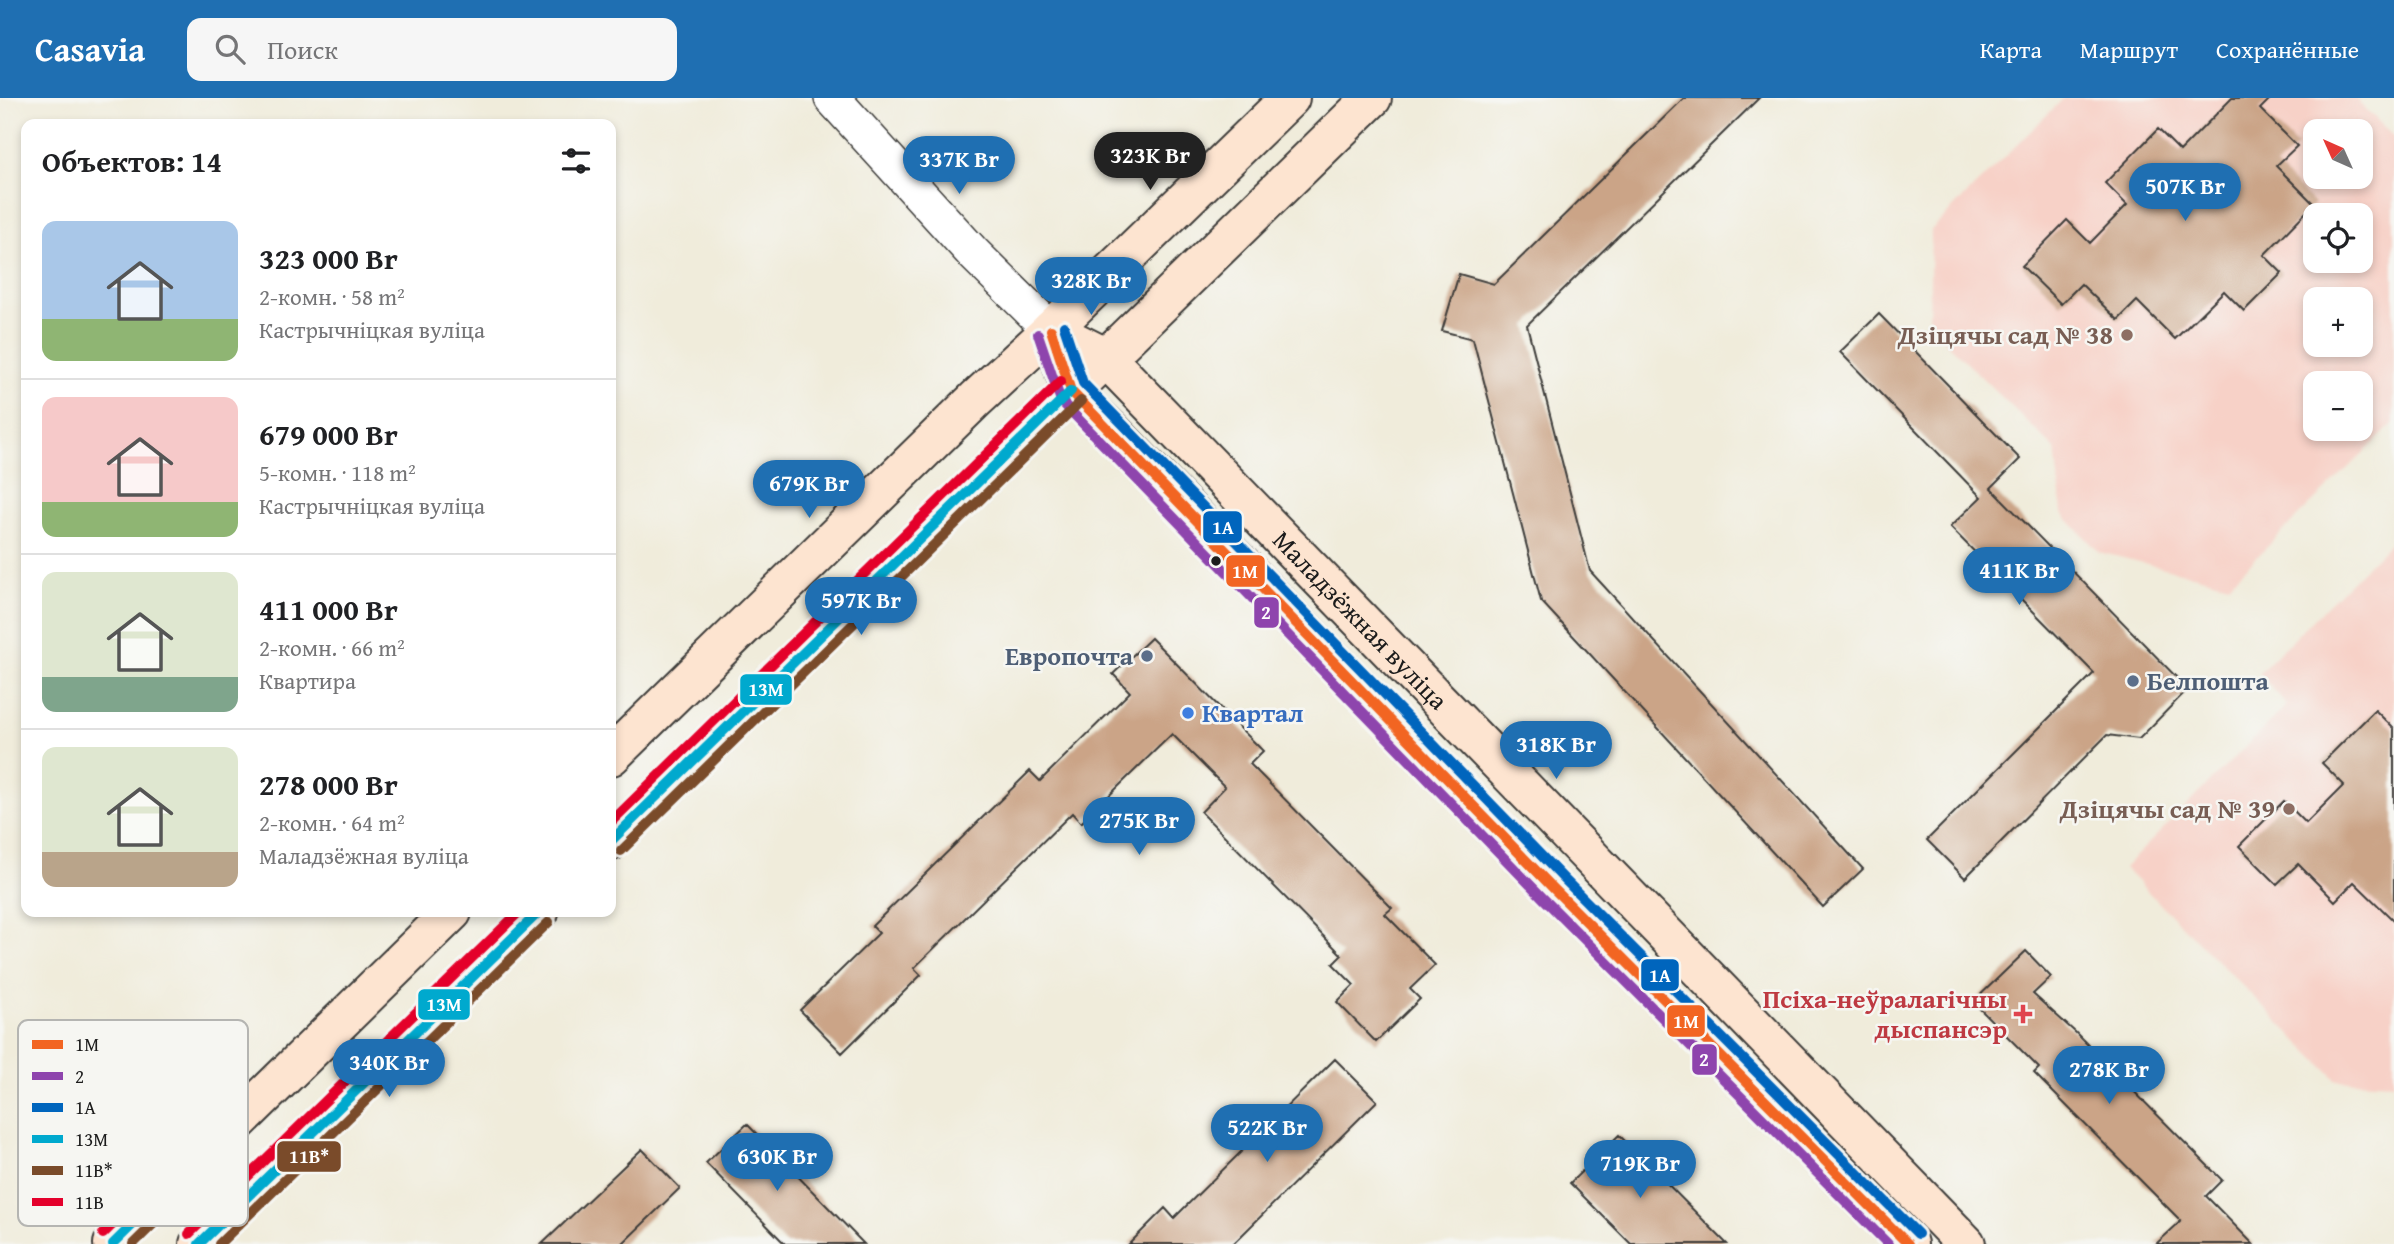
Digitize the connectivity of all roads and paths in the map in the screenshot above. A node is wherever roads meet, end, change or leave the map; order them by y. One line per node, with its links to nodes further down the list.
1 (832, 98): 4 (street)
2 (1290, 98): 4 (main road)
3 (1372, 98): 5 (main road)
4 (1051, 330): 5 (main road, Маладзёжная вуліца); 6 (main road); 7 (main road)
5 (1105, 357): 6 (main road); 18 (main road, Маладзёжная вуліца)
6 (1071, 391): 8 (main road); 17 (main road, Маладзёжная вуліца)
7 (616, 751)
8 (616, 836)
9 (447, 917): 11 (main road)
10 (534, 917): 12 (main road)
11 (248, 1112)
12 (248, 1196)
13 (131, 1226): 15 (main road)
14 (217, 1226): 16 (main road)
15 (113, 1244)
16 (199, 1244)
17 (1908, 1244)
18 (1966, 1244)

